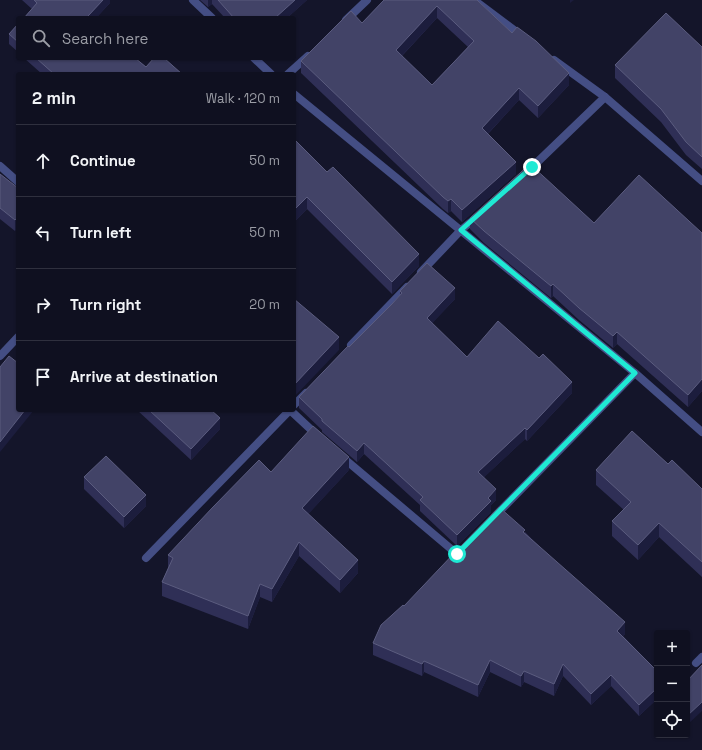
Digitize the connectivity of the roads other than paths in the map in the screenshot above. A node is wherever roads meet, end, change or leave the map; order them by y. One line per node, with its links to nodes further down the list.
1 (193, 0): 4 (street)
2 (367, 0): 5 (street)
3 (474, 0): 6 (street)
4 (210, 16)
5 (340, 26)
6 (530, 42)
7 (313, 52): 11 (street)
8 (549, 56): 13 (street)
9 (256, 60): 10 (street)
10 (269, 72)
11 (290, 72)
12 (296, 96): 19 (street)
13 (605, 98): 15 (street); 17 (street)
14 (0, 166): 16 (street)
15 (521, 177)
16 (16, 180)
17 (702, 181)
18 (484, 211): 19 (street)
19 (461, 230): 21 (street); 23 (street)
20 (16, 339): 22 (street)
21 (348, 349)
22 (0, 356)
23 (635, 373): 28 (street); 31 (street)
24 (310, 388): 25 (street)
25 (296, 403)
26 (288, 412): 33 (street)
27 (292, 412): 29 (street)
28 (702, 432)
29 (324, 441)
30 (336, 451): 32 (street)
31 (490, 520)
32 (468, 543)
33 (146, 558)

